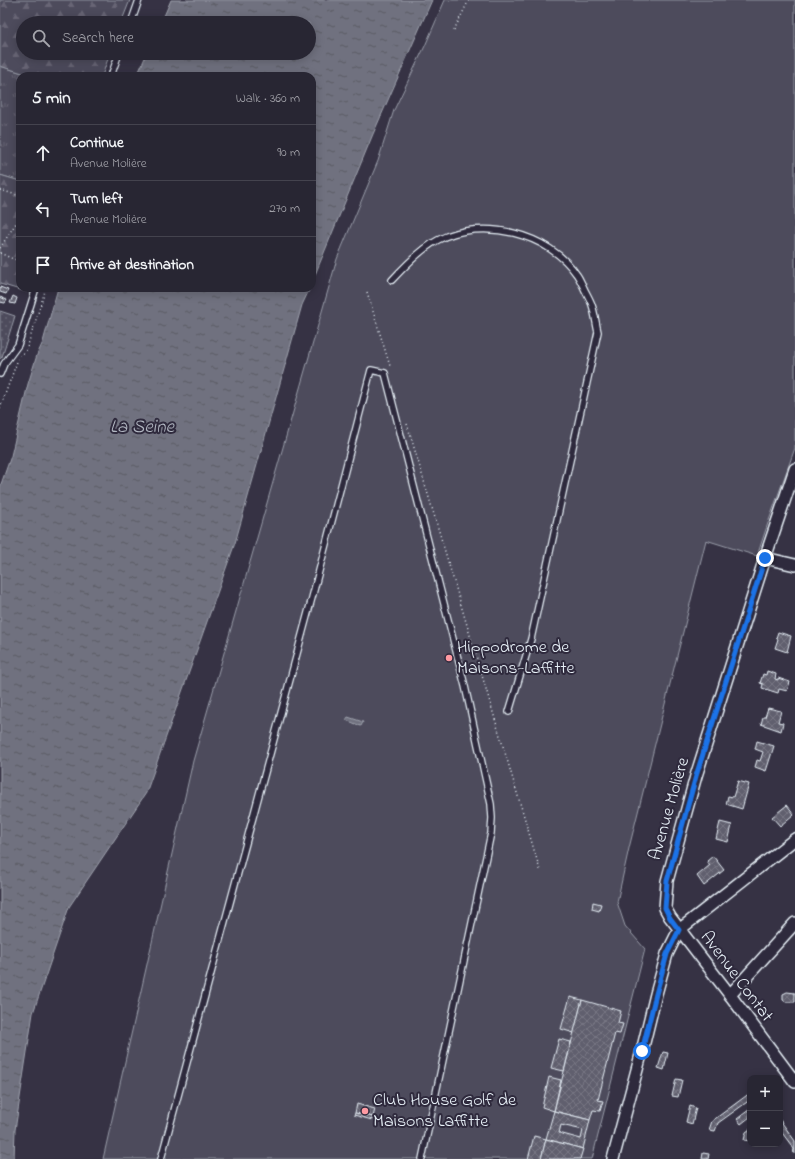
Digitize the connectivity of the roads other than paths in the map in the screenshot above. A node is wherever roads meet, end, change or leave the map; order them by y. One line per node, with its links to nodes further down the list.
1 (139, 0): 2 (lane)
2 (133, 16)
3 (117, 60): 4 (lane)
4 (113, 72)
5 (392, 280): 11 (lane)
6 (35, 292): 7 (lane)
7 (0, 374)
8 (795, 468): 9 (street, Avenue Molière)
9 (765, 558): 10 (street); 14 (street, Avenue Molière)
10 (795, 565)
11 (508, 712)
12 (795, 839): 14 (street)
13 (795, 923): 15 (street)
14 (679, 930): 15 (street, Avenue Contat); 19 (street)
15 (730, 995): 16 (street, Avenue Contat)
16 (795, 1082)
17 (161, 1159): 18 (lane)
18 (422, 1159)
19 (613, 1159)

